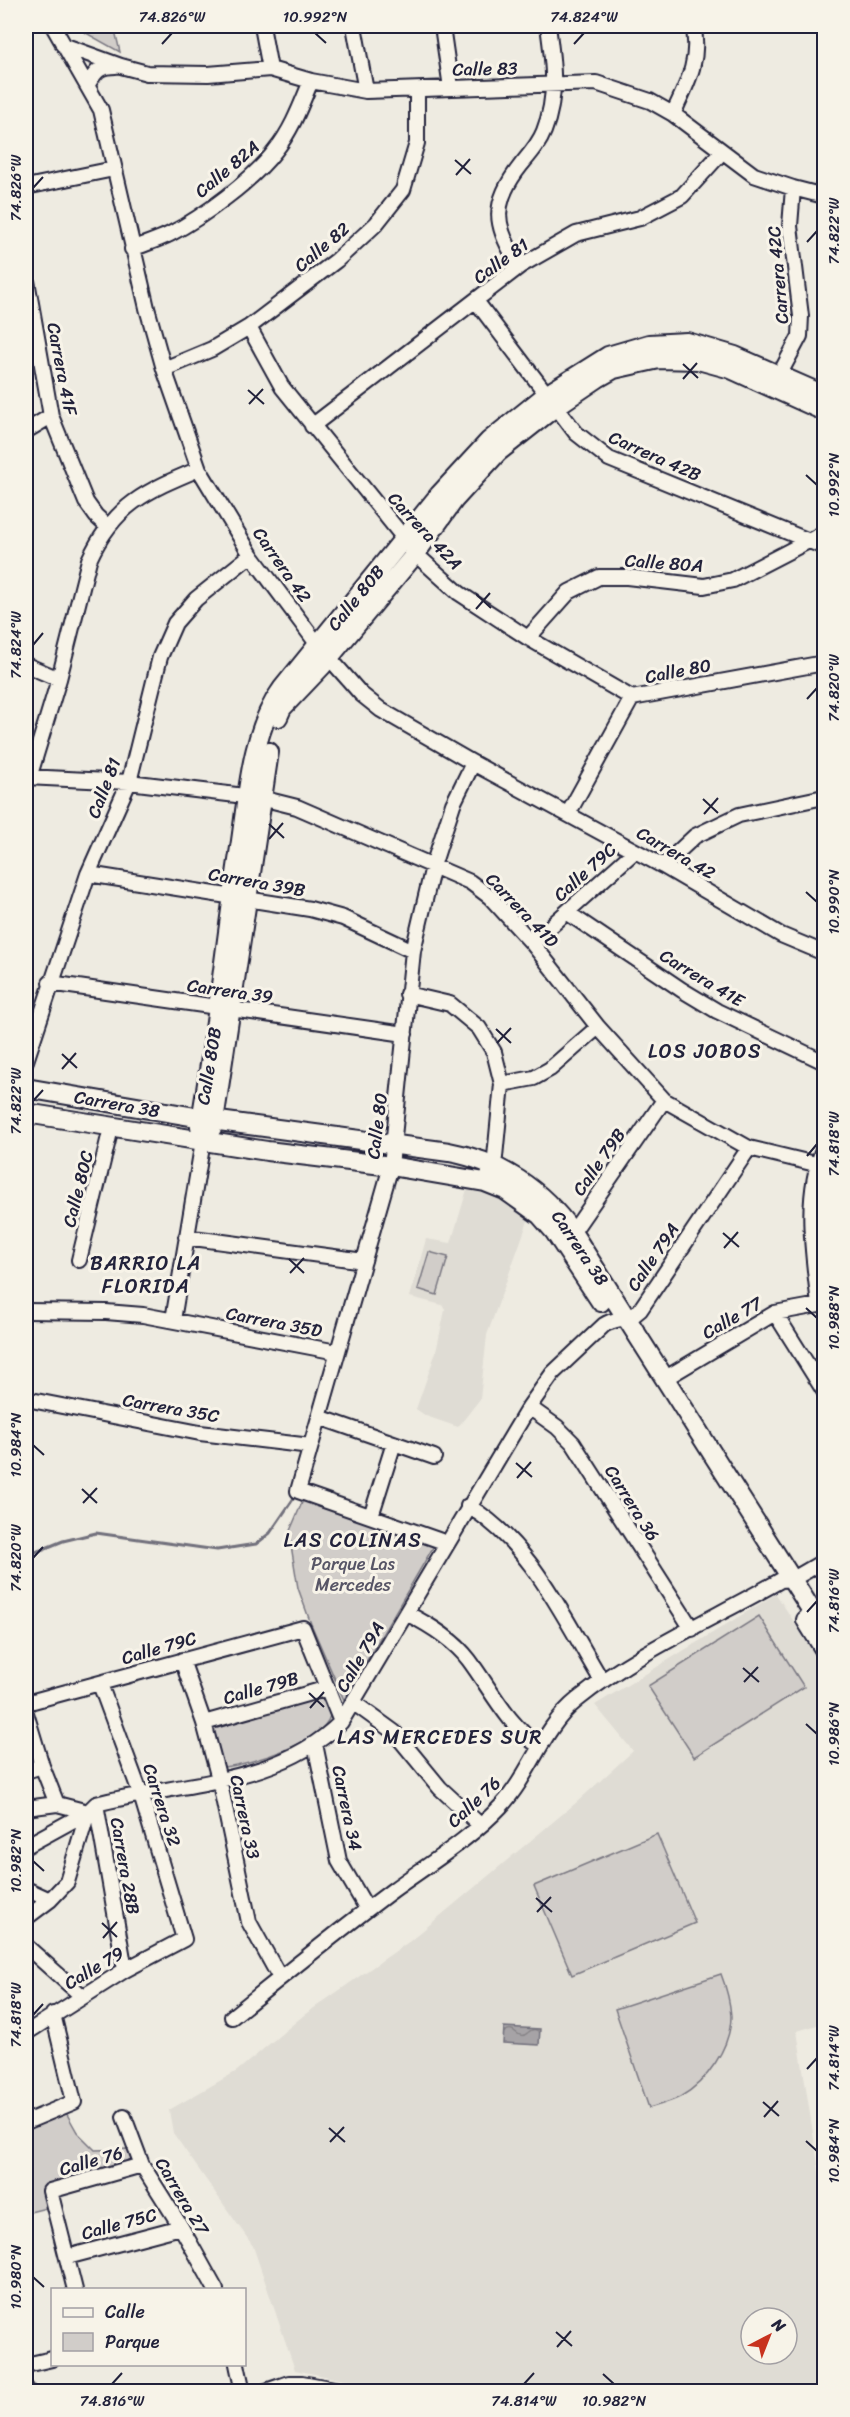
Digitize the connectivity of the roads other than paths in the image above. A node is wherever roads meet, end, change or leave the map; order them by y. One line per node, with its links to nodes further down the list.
1 (54, 26): 8 (street, Carrera 42)
2 (61, 26): 8 (street, Carrera 42)
3 (262, 26): 10 (street)
4 (354, 26): 16 (street)
5 (442, 26): 14 (street)
6 (548, 26): 13 (street)
7 (693, 26): 17 (street)
8 (63, 45): 9 (street, Calle 83); 12 (street, Carrera 42)
9 (121, 66): 10 (street, Calle 83); 12 (street, Calle 83)
10 (270, 69): 11 (street, Calle 83)
11 (311, 81): 16 (street, Calle 83); 23 (street, Calle 82A)
12 (88, 84): 19 (street, Carrera 42)
13 (554, 86): 14 (street, Calle 83); 17 (street, Calle 83); 24 (street)
14 (451, 88): 15 (street, Calle 83)
15 (417, 90): 16 (street, Calle 83); 28 (street, Calle 82)
16 (366, 91)
17 (673, 114): 18 (street, Calle 83)
18 (722, 152): 21 (street, Calle 83); 24 (street, Calle 81)
19 (114, 170): 20 (street); 23 (street, Carrera 42)
20 (26, 187)
21 (793, 188): 22 (street, Calle 83); 30 (street, Carrera 42C)
22 (825, 196)
23 (132, 249): 29 (street, Carrera 42)
24 (520, 266): 27 (street, Calle 81)
25 (26, 275): 26 (street, Carrera 41F)
26 (28, 298): 34 (street, Carrera 41F)
27 (476, 301): 32 (street, Carrera 42B); 35 (street, Calle 81)
28 (249, 327): 29 (street, Calle 82); 35 (street, Carrera 42A)
29 (164, 369): 37 (street, Carrera 42)
30 (776, 382): 31 (main road, Calle 80B); 32 (main road, Calle 80B); 33 (main road, Calle 80B)
31 (825, 395)
32 (551, 401): 40 (street, Carrera 42B); 41 (main road, Calle 80B)
33 (825, 411)
34 (51, 416): 36 (street); 38 (street, Carrera 41F)
35 (312, 426): 41 (street, Carrera 42A)
36 (26, 431)
37 (199, 469): 38 (street); 42 (street, Carrera 42)
38 (108, 527): 47 (street)
39 (825, 532): 40 (street, Calle 80A)
40 (818, 544): 43 (street, Calle 80A)
41 (410, 546): 43 (street, Carrera 42A); 44 (main road, Calle 80B)
42 (251, 555): 44 (street, Carrera 42); 51 (street, Calle 81)
43 (528, 638): 48 (street, Carrera 42A)
44 (323, 652): 49 (street, Carrera 42); 52 (main road, Calle 80B)
45 (825, 663): 48 (street, Calle 80)
46 (26, 665): 47 (street)
47 (59, 678): 50 (street)
48 (632, 698): 54 (street, Calle 80)
49 (473, 763): 54 (street, Carrera 42); 56 (street, Calle 80)
50 (27, 777): 51 (street, Carrera 41D)
51 (129, 782): 52 (street, Carrera 41D); 58 (street, Calle 81)
52 (254, 796): 56 (street, Carrera 41D); 59 (main road, Calle 80B)
53 (825, 797): 57 (street)
54 (568, 814): 55 (street, Carrera 42)
55 (635, 851): 57 (street, Carrera 42); 60 (street, Calle 79C)
56 (433, 866): 61 (street, Carrera 41D); 62 (street, Calle 80)
57 (663, 866): 63 (street, Carrera 42)
58 (88, 874): 59 (street, Carrera 39B); 64 (street, Calle 81)
59 (240, 897): 62 (street, Carrera 39B); 66 (main road, Calle 80B)
60 (568, 913): 61 (street, Calle 79C); 70 (street, Carrera 41E)
61 (532, 943): 67 (street, Carrera 41D)
62 (413, 951): 65 (street, Calle 80)
63 (825, 953)
64 (50, 983): 66 (street, Carrera 39); 69 (street, Calle 81)
65 (407, 994): 68 (street, Calle 80); 71 (street)
66 (225, 1008): 68 (street, Carrera 39); 75 (main road, Calle 80B)
67 (598, 1027): 71 (street); 73 (street, Carrera 41D)
68 (405, 1034): 78 (street, Calle 80)
69 (26, 1061)
70 (825, 1062)
71 (502, 1084): 81 (street)
72 (26, 1088): 75 (main road, Carrera 38)
73 (664, 1100): 80 (street, Carrera 41D); 86 (street, Calle 79B)
74 (26, 1113): 76 (main road, Carrera 38)
75 (208, 1120): 77 (main road, Calle 80B); 78 (main road, Carrera 38)
76 (111, 1128): 77 (main road, Carrera 38); 87 (street, Calle 80C)
77 (203, 1141): 82 (main road, Carrera 38); 85 (street, Calle 80B)
78 (393, 1143): 81 (main road, Carrera 38); 82 (street, Calle 80)
79 (825, 1147): 83 (street)
80 (748, 1148): 83 (street, Carrera 41D); 93 (street, Calle 79A)
81 (492, 1165): 84 (street); 86 (main road, Carrera 38)
82 (391, 1166): 84 (main road, Carrera 38); 88 (street, Calle 80)
83 (821, 1166): 89 (street)
84 (485, 1182): 86 (main road, Carrera 38)
85 (186, 1237): 88 (street); 92 (street, Calle 80B)
86 (567, 1237): 93 (main road, Carrera 38)
87 (79, 1260)
88 (364, 1261): 94 (street, Calle 80)
89 (822, 1304): 91 (street, Calle 77)
90 (26, 1311): 92 (street, Carrera 35D)
91 (775, 1313): 95 (street, Calle 77); 96 (street)
92 (172, 1320): 94 (street, Carrera 35D)
93 (619, 1320): 95 (main road, Carrera 38); 98 (street, Calle 79A); 107 (main road, Carrera 38)
94 (337, 1352): 99 (street, Calle 80)
95 (664, 1379): 107 (main road, Carrera 38)
96 (825, 1391)
97 (26, 1399): 101 (street, Carrera 35C)
98 (529, 1407): 103 (street, Calle 79A); 109 (street, Carrera 36)
99 (319, 1417): 100 (street); 101 (street, Calle 80)
100 (394, 1443): 102 (street); 104 (street)
101 (311, 1446): 104 (street, Calle 80)
102 (434, 1457)
103 (468, 1506): 105 (street, Calle 79A); 113 (street)
104 (371, 1516): 105 (street)
105 (447, 1543): 108 (street, Calle 79A)
106 (825, 1561): 107 (street, Calle 76)
107 (787, 1579): 109 (street, Calle 76); 110 (main road, Carrera 38); 111 (main road, Carrera 38)
108 (406, 1613): 117 (street, Calle 79A); 122 (street)
109 (692, 1629): 113 (street, Calle 76)
110 (825, 1630)
111 (825, 1649)
112 (182, 1660): 114 (street, Calle 79C); 115 (street, Calle 79C); 120 (street, Carrera 33)
113 (602, 1681): 122 (street, Calle 76)
114 (100, 1684): 116 (street, Calle 79C); 126 (street, Carrera 32)
115 (328, 1688): 119 (street); 120 (street, Calle 79B)
116 (26, 1703)
117 (354, 1703): 119 (street, Calle 79A); 130 (street)
118 (26, 1713): 123 (street)
119 (341, 1722): 121 (street, Calle 79A)
120 (204, 1723): 125 (street, Carrera 33)
121 (315, 1744): 125 (street, Calle 79A); 134 (street, Carrera 34)
122 (539, 1746): 130 (street, Calle 76)
123 (42, 1766): 124 (street); 127 (street)
124 (26, 1771)
125 (219, 1779): 126 (street, Calle 79A); 139 (street, Carrera 33)
126 (141, 1795): 129 (street, Calle 79A); 136 (street, Carrera 32)
127 (57, 1804): 128 (street); 129 (street)
128 (26, 1808)
129 (92, 1808): 131 (street); 133 (street); 138 (street, Carrera 28B)
130 (480, 1826): 134 (street, Calle 76)
131 (26, 1846)
132 (26, 1889): 133 (street)
133 (50, 1899): 135 (street)
134 (367, 1909): 139 (street, Calle 76)
135 (26, 1918)
136 (184, 1939): 138 (street, Calle 79)
137 (26, 1946): 140 (street)
138 (125, 1970): 140 (street, Calle 79)
139 (280, 1978): 142 (street, Calle 76)
140 (82, 1996): 141 (street, Calle 79)
141 (53, 2014): 143 (street, Calle 79); 145 (street)
142 (232, 2017)
143 (29, 2026)
144 (124, 2117): 146 (street, Carrera 27)
145 (26, 2122)
146 (142, 2165): 147 (street, Carrera 27); 148 (street, Calle 76)
147 (181, 2227): 148 (street, Calle 75C); 150 (street, Carrera 27)
148 (67, 2257): 149 (street)
149 (75, 2288)
150 (215, 2288)
151 (51, 2359): 152 (street)
152 (26, 2365)
153 (237, 2366): 154 (street)
154 (243, 2391)
155 (263, 2391): 156 (street)
156 (351, 2391)

